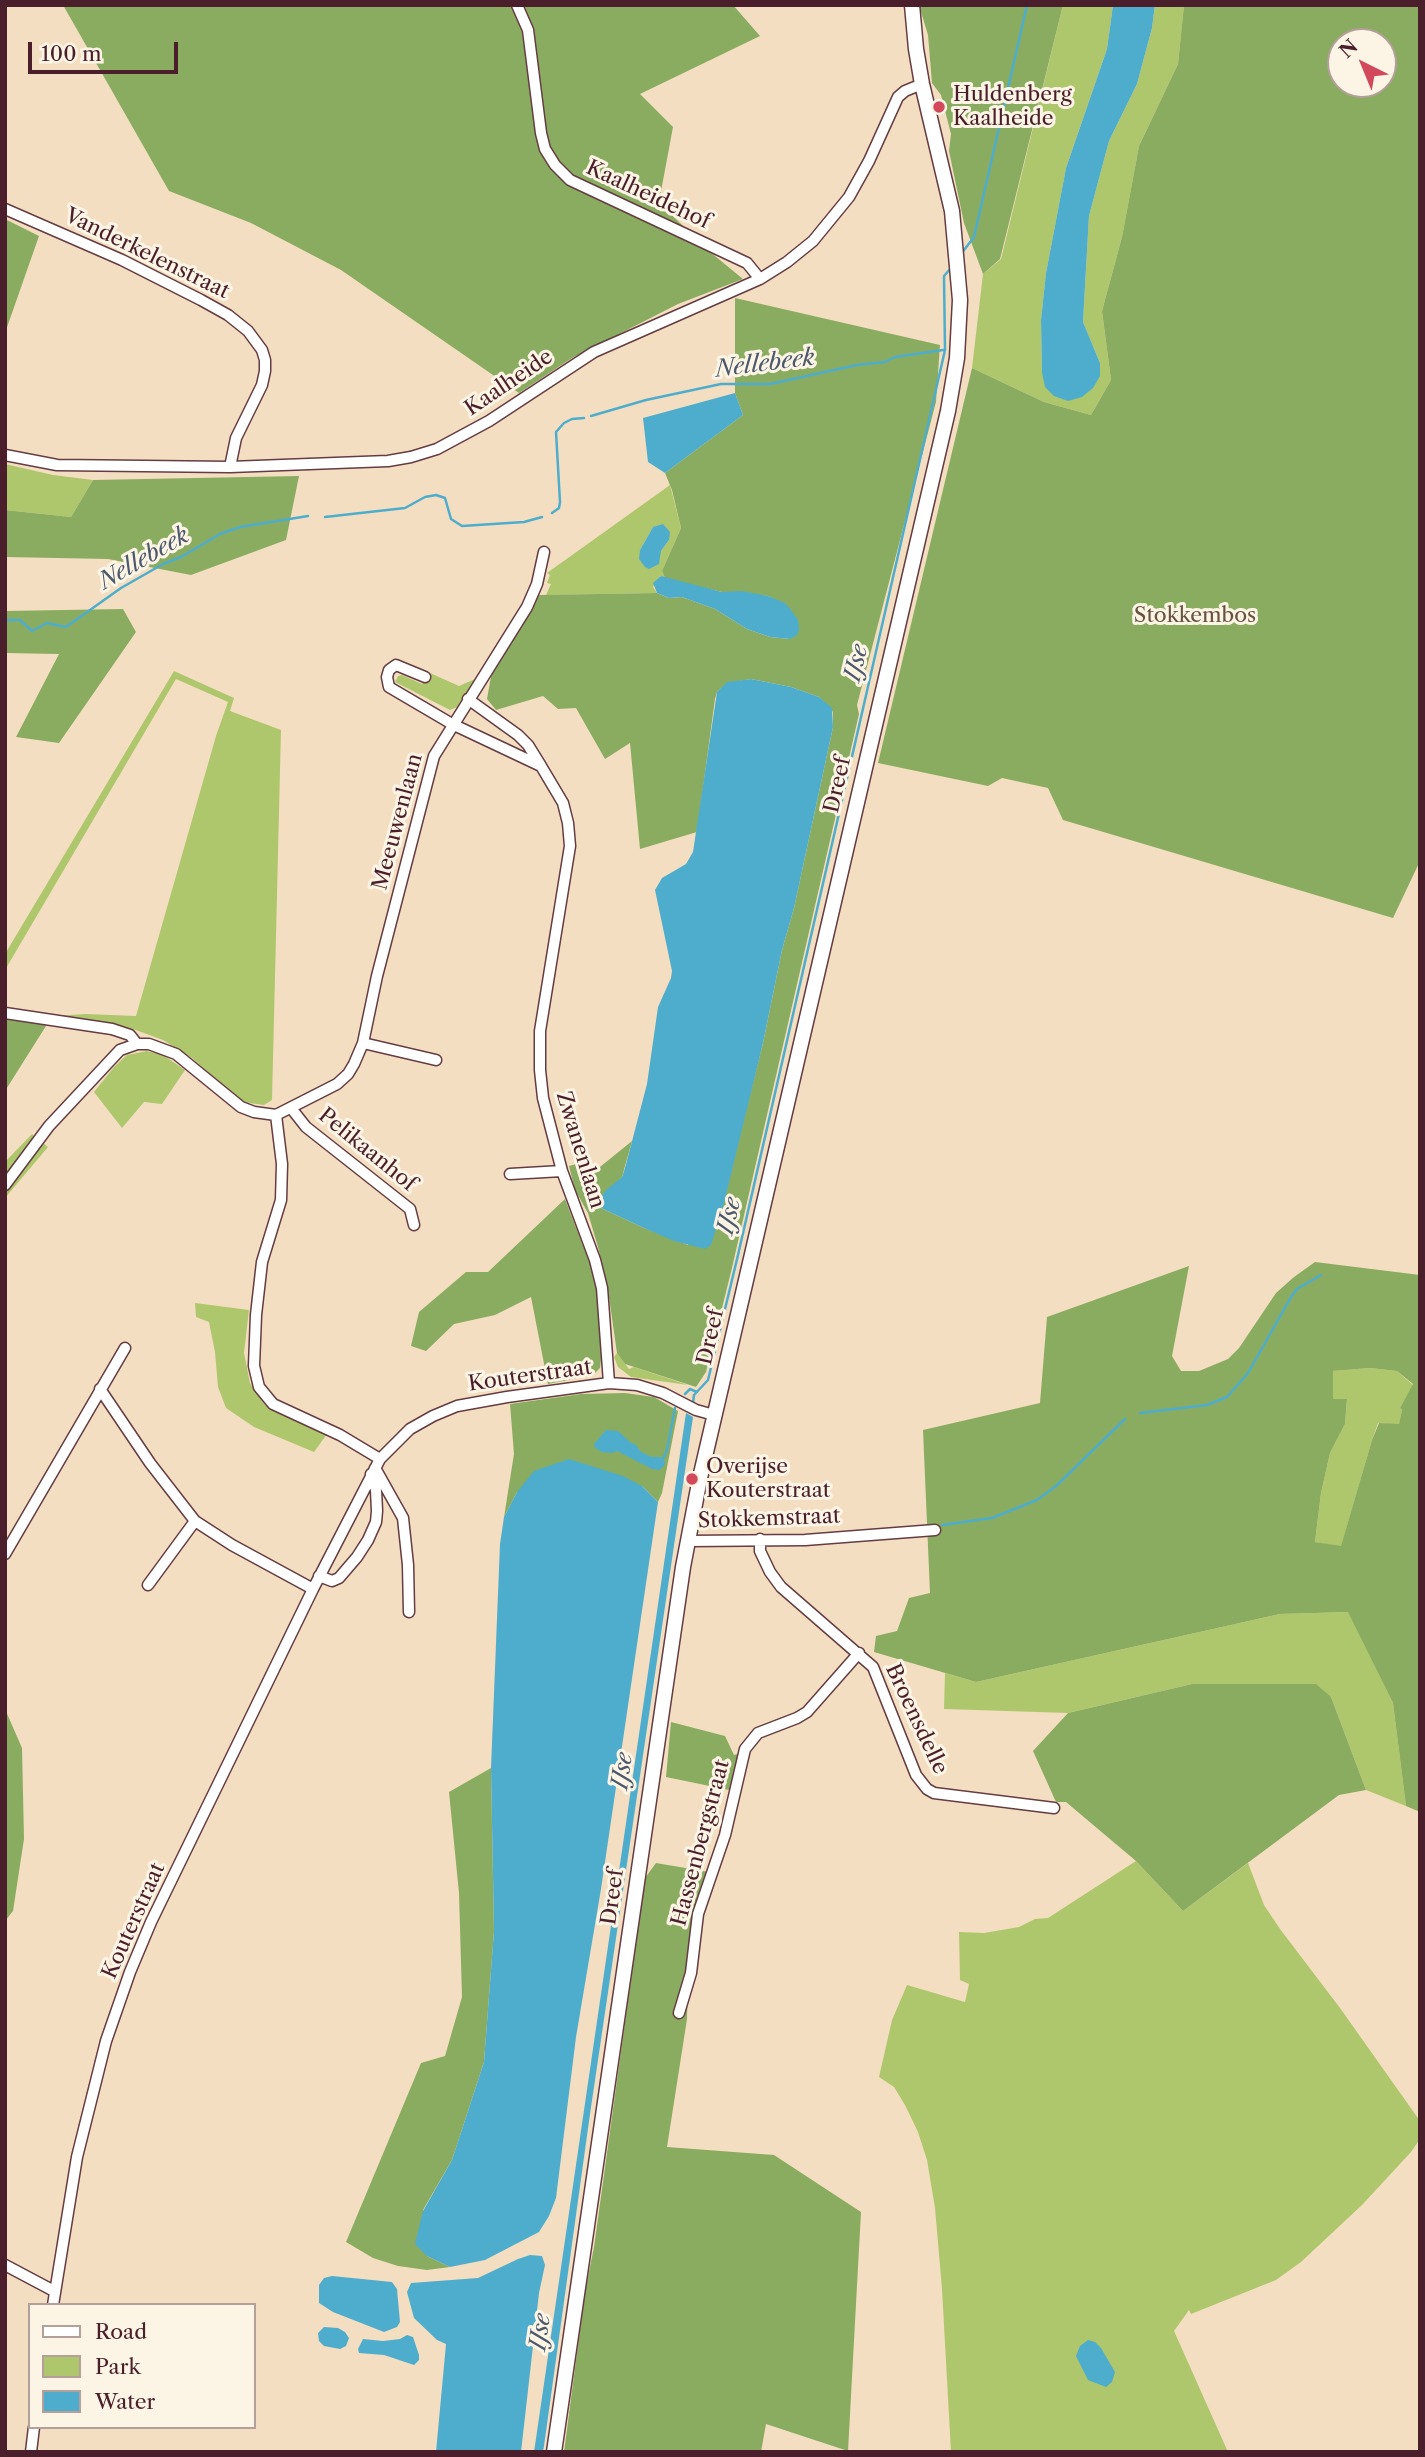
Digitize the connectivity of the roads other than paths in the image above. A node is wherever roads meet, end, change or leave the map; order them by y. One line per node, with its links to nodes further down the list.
1 (517, 5): 5 (street, Kaalheidehof)
2 (912, 5): 3 (main road, Dreef)
3 (922, 84): 5 (street, Kaalheide); 26 (main road, Dreef)
4 (5, 209): 7 (street, Vanderkelenstraat)
5 (760, 279): 7 (street, Kaalheide)
6 (5, 455): 7 (street, Kaalheide)
7 (230, 467)
8 (544, 552): 10 (street, Meeuwenlaan)
9 (425, 677): 11 (street)
10 (468, 699): 11 (street, Meeuwenlaan); 12 (street, Zwanenlaan)
11 (452, 724): 12 (street); 15 (street, Meeuwenlaan)
12 (541, 766): 19 (street, Zwanenlaan)
13 (5, 1013): 14 (street)
14 (136, 1044): 18 (street); 21 (street)
15 (363, 1044): 16 (street); 17 (street, Meeuwenlaan)
16 (436, 1060)
17 (291, 1108): 18 (street, Meeuwenlaan); 22 (street, Pelikaanhof)
18 (276, 1115): 27 (street)
19 (562, 1171): 20 (street); 24 (street, Zwanenlaan)
20 (510, 1174)
21 (5, 1185)
22 (414, 1225)
23 (125, 1348): 25 (street)
24 (609, 1383): 26 (street, Kouterstraat); 27 (street, Kouterstraat)
25 (100, 1389): 28 (street); 32 (street)
26 (714, 1415): 31 (main road, Dreef)
27 (375, 1467): 33 (street, Kouterstraat); 33 (street); 36 (street)
28 (195, 1521): 34 (street); 35 (street)
29 (935, 1530): 30 (street, Stokkemstraat)
30 (760, 1539): 31 (street, Stokkemstraat); 37 (street, Broensdelle)
31 (688, 1541): 45 (main road, Dreef)
32 (5, 1554)
33 (319, 1576): 35 (street, Kouterstraat)
34 (148, 1585)
35 (313, 1589): 41 (street, Kouterstraat)
36 (409, 1612)
37 (859, 1653): 38 (street, Broensdelle); 39 (street, Hassenbergstraat)
38 (1055, 1808)
39 (679, 2013)
40 (5, 2265): 41 (street)
41 (54, 2291): 42 (street, Kouterstraat)
42 (53, 2303)
43 (34, 2429): 44 (street)
44 (31, 2452)
45 (554, 2452)

